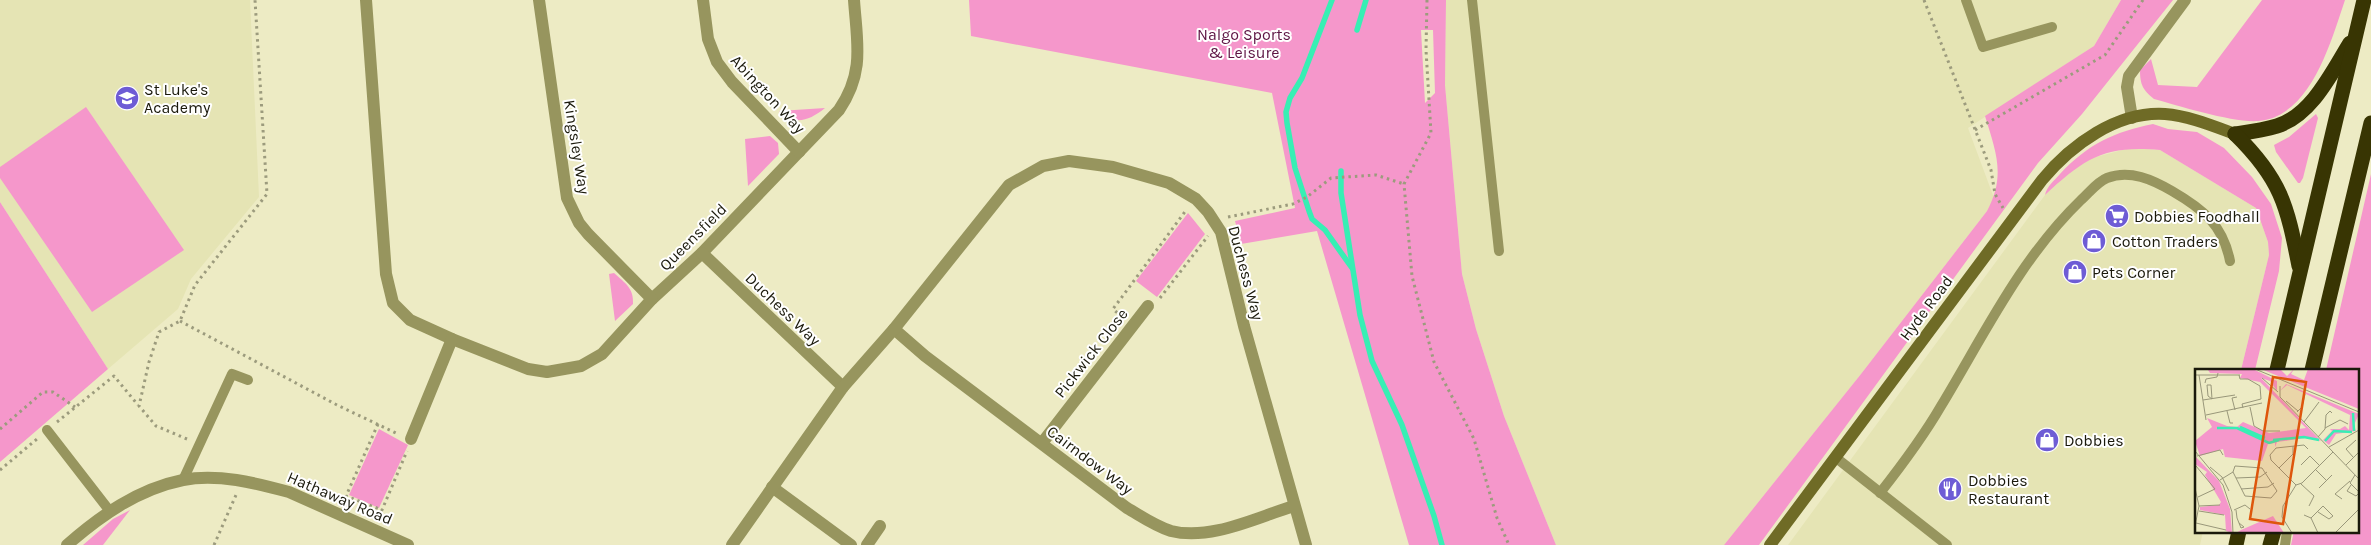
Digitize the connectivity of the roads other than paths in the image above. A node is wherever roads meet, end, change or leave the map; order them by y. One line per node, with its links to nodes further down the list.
1 (366, 0): 22 (street, Queensfield)
2 (539, 0): 19 (street, Kingsley Way)
3 (703, 0): 14 (street, Abington Way)
4 (854, 0): 14 (street, Queensfield)
5 (1472, 0): 15 (lane)
6 (1966, 0): 9 (lane)
7 (2185, 0): 11 (street)
8 (2364, 0): 10 (highway)
9 (2052, 27)
10 (2357, 32): 13 (highway); 18 (highway)
11 (2132, 118): 13 (main road, Hyde Road); 30 (main road, Hyde Road)
12 (2371, 123): 24 (highway)
13 (2235, 134): 18 (highway)
14 (799, 152): 16 (street, Queensfield)
15 (1499, 251)
16 (702, 253): 19 (street, Queensfield); 26 (street, Duchess Way)
17 (2230, 260): 33 (lane)
18 (2300, 271): 23 (highway)
19 (652, 299): 22 (street, Queensfield)
20 (1148, 306): 29 (street, Pickwick Close)
21 (894, 329): 26 (street, Duchess Way); 29 (street, Cairndow Way); 34 (street, Duchess Way)
22 (452, 339): 28 (street)
23 (2277, 369)
24 (2312, 369)
25 (248, 380): 31 (lane)
26 (843, 387): 32 (street, Duchess Way)
27 (47, 430): 35 (lane)
28 (411, 439)
29 (1042, 443): 34 (street, Cairndow Way)
30 (1835, 457): 33 (lane); 46 (main road, Hyde Road)
31 (183, 480): 35 (street, Hathaway Road); 41 (street, Hathaway Road)
32 (772, 487): 42 (street, Duchess Way); 43 (street)
33 (1880, 493): 47 (lane)
34 (1294, 506): 45 (street, Duchess Way)
35 (109, 510): 40 (street, Hathaway Road)
36 (880, 526): 44 (street)
37 (2239, 532): 48 (highway)
38 (2274, 532): 49 (highway)
39 (2287, 532): 50 (lane)
40 (67, 545)
41 (408, 545)
42 (732, 545)
43 (851, 545)
44 (867, 545)
45 (1306, 545)
46 (1770, 545)
47 (1947, 545)
48 (2236, 545)
49 (2270, 545)
50 (2285, 545)

